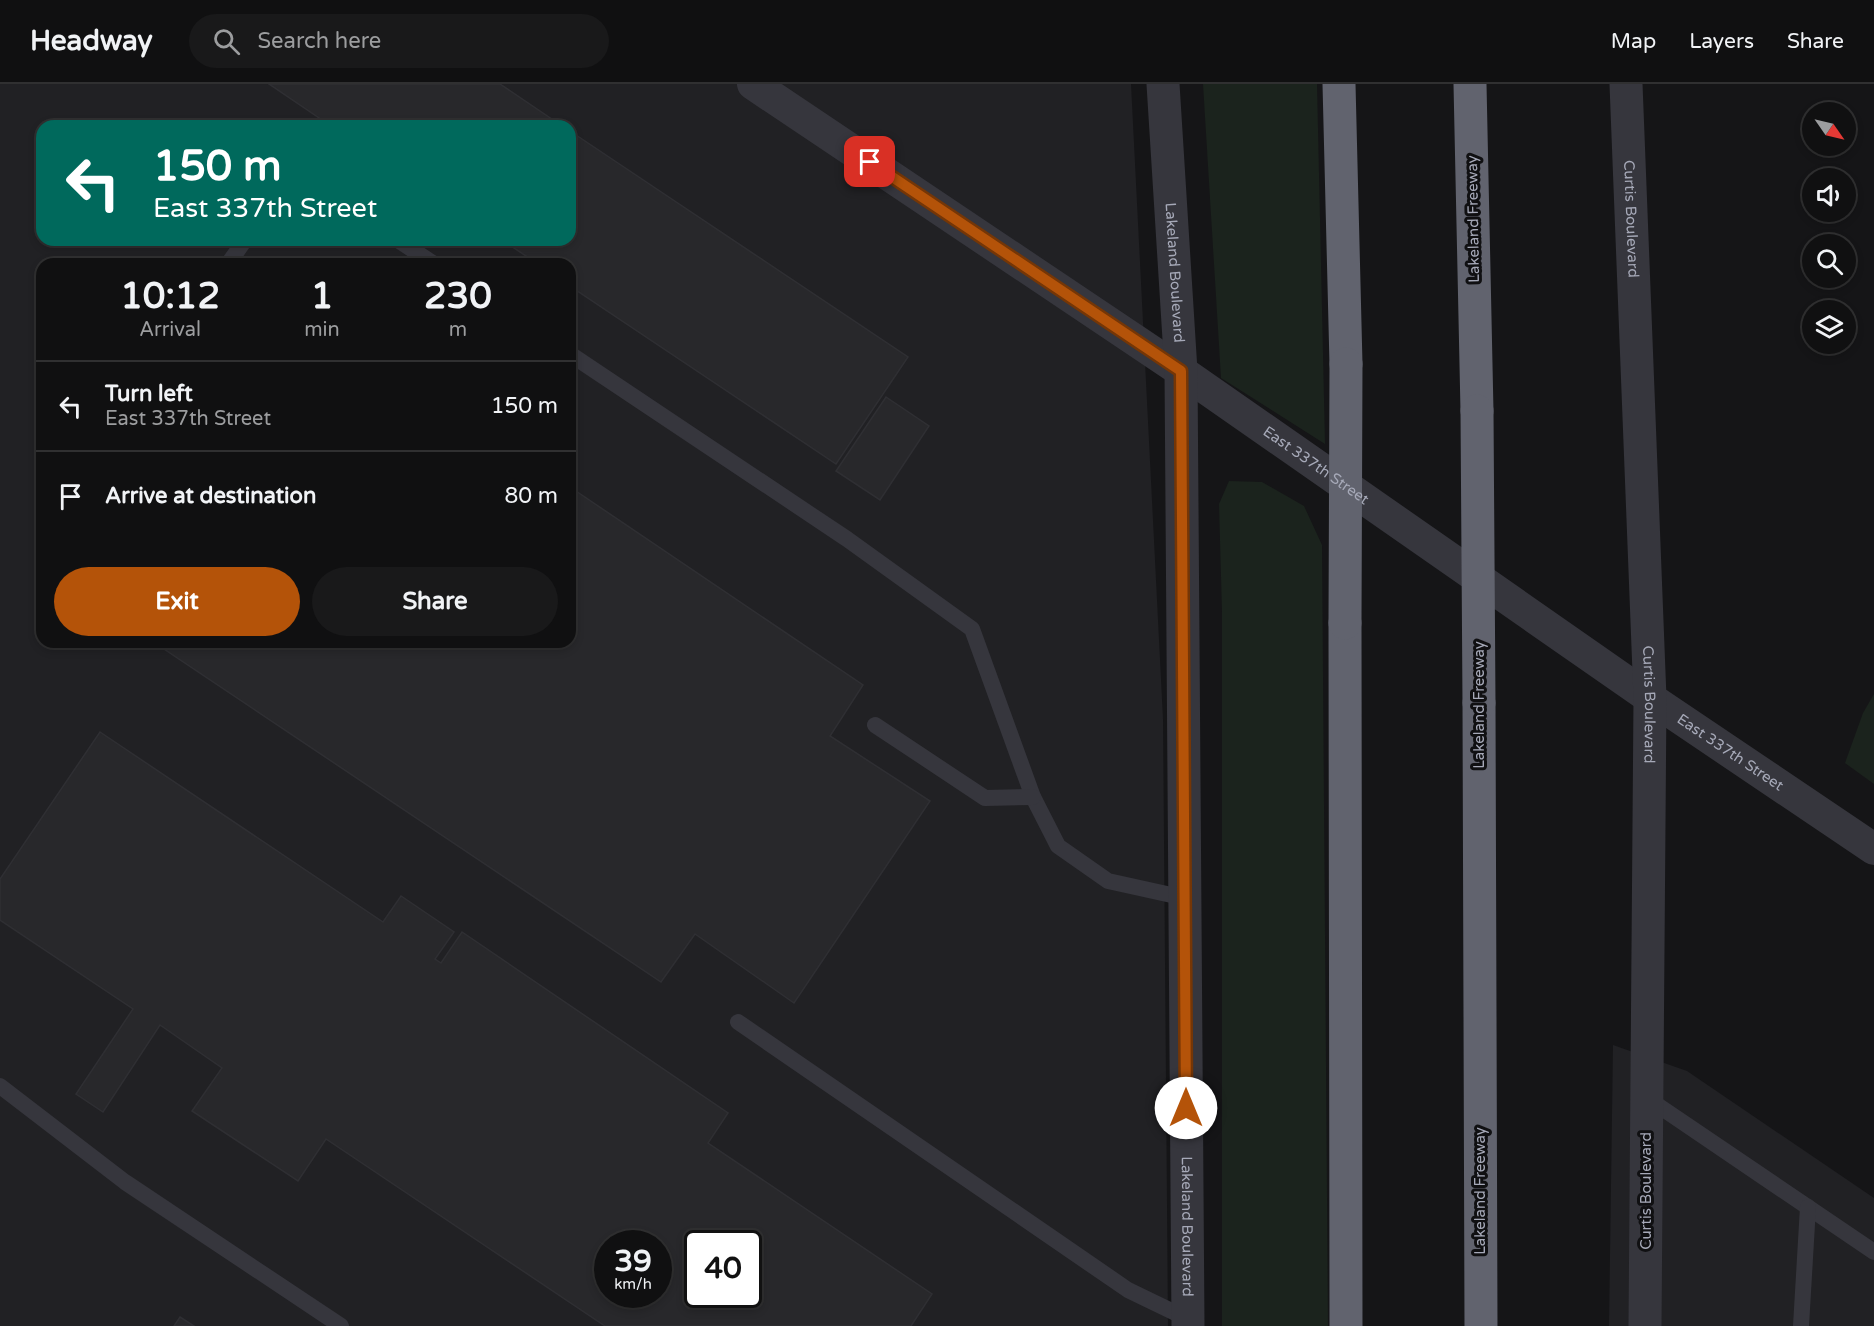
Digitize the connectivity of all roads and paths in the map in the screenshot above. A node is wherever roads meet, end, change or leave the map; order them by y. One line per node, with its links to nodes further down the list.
1 (753, 84): 9 (street, East 337th Street)
2 (1163, 84): 9 (street, Lakeland Boulevard)
3 (1339, 84): 22 (highway, bridge)
4 (1470, 84): 23 (highway, Lakeland Freeway, bridge)
5 (1626, 84): 10 (street, Curtis Boulevard)
6 (407, 246): 7 (lane)
7 (425, 258)
8 (576, 358): 12 (lane)
9 (1181, 371): 10 (street, East 337th Street); 14 (street, Lakeland Boulevard)
10 (1650, 698): 13 (street, East 337th Street); 17 (street, Curtis Boulevard)
11 (875, 725): 12 (lane)
12 (1033, 797): 14 (lane)
13 (1874, 849)
14 (1185, 897): 20 (street, Lakeland Boulevard)
15 (738, 1022): 20 (lane)
16 (0, 1086): 21 (lane)
17 (1647, 1098): 18 (lane); 24 (street, Curtis Boulevard)
18 (1808, 1207): 19 (lane); 25 (lane)
19 (1874, 1252)
20 (1188, 1322)
21 (341, 1326)
22 (1346, 1326)
23 (1481, 1326)
24 (1645, 1326)
25 (1801, 1326)

